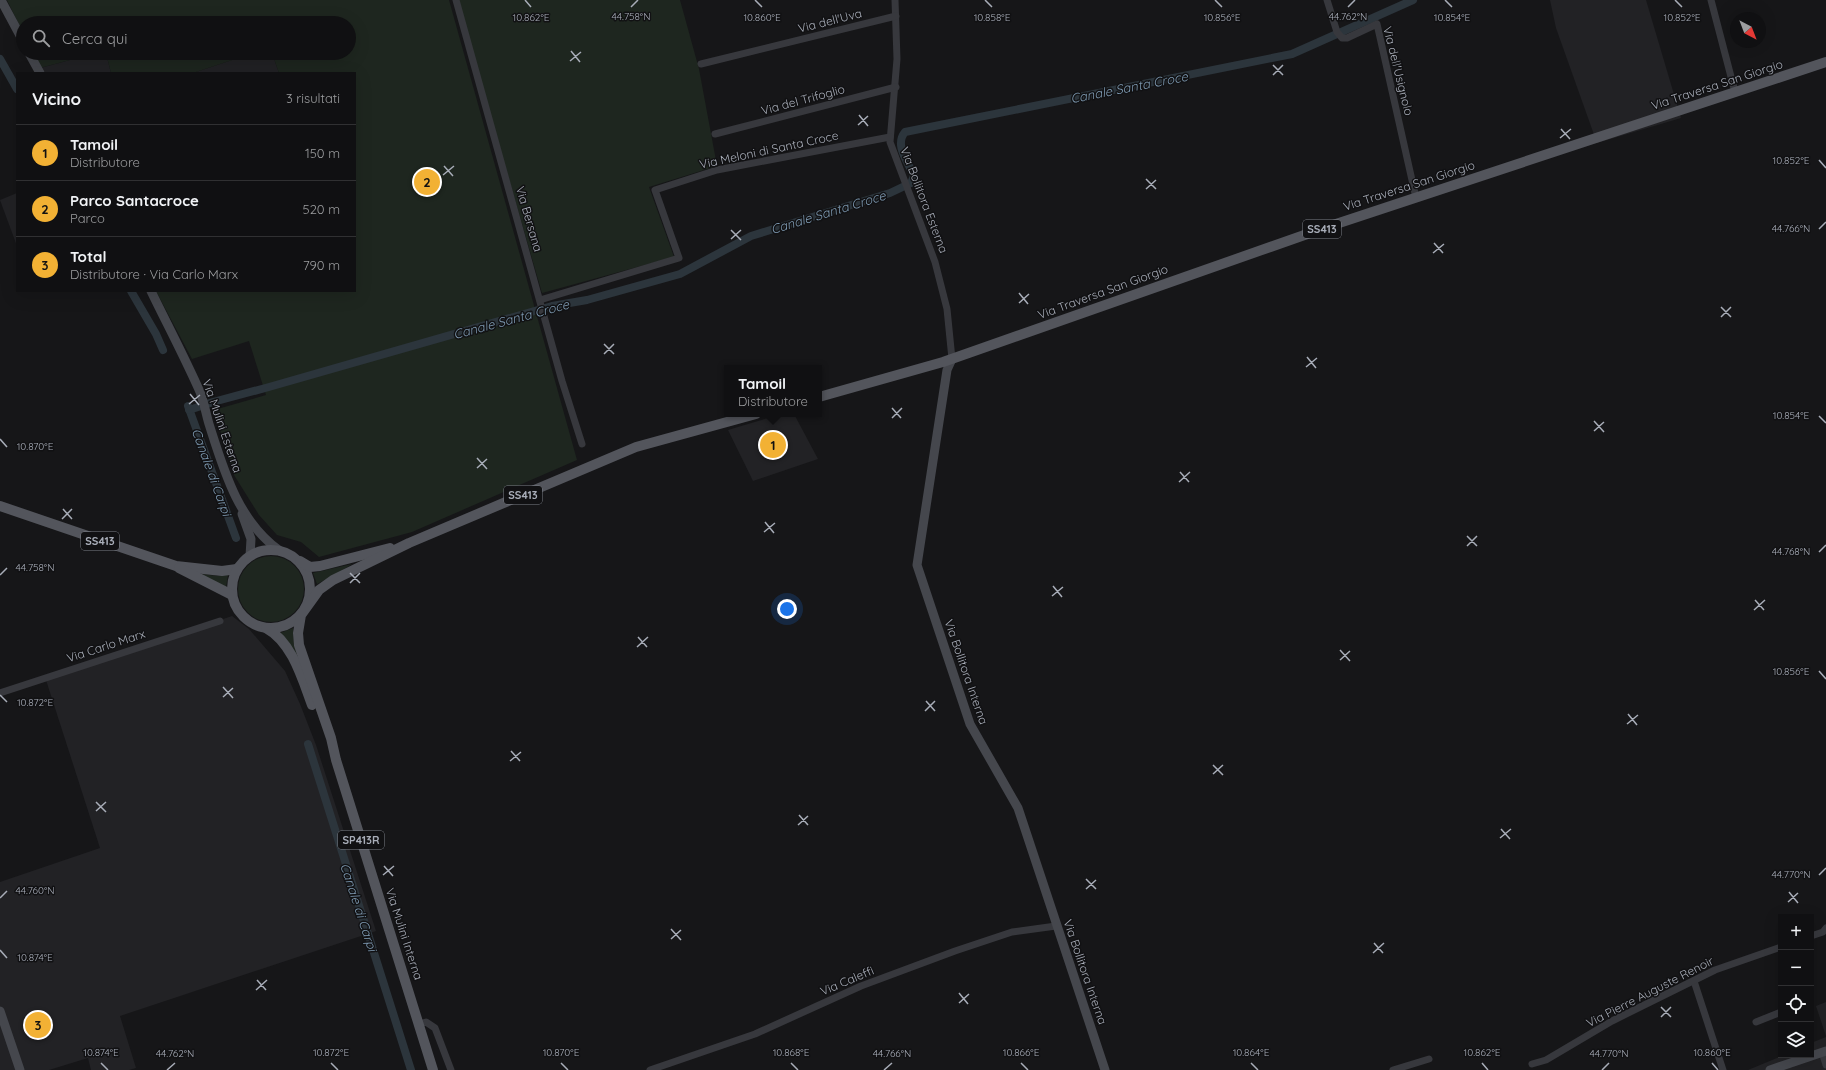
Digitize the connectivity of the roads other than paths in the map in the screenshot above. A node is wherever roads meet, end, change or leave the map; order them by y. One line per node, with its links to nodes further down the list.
1 (1, 0): 7 (street)
2 (456, 0): 18 (street, Via Bersana)
3 (895, 0): 6 (street, Via Bollitora Esterna)
4 (1327, 0): 16 (street, Via dell'Usignolo)
5 (1711, 0): 13 (street)
6 (896, 16): 10 (street, Via dell'Uva); 12 (street, Via Bollitora Esterna)
7 (16, 29)
8 (33, 60): 11 (street)
9 (1826, 62): 13 (main road, Via Traversa San Giorgio / SS413)
10 (700, 64)
11 (39, 72)
12 (896, 87): 14 (street, Via del Trifoglio); 15 (street, Via Bollitora Esterna)
13 (1735, 92): 16 (main road, Via Traversa San Giorgio / SS413)
14 (715, 134)
15 (890, 137): 18 (street, Via Meloni di Santa Croce); 19 (street, Via Bollitora Esterna)
16 (1416, 198): 19 (main road, Via Traversa San Giorgio / SS413)
17 (151, 292): 23 (street, Via Mulini Esterna)
18 (541, 301): 22 (street, Via Bersana)
19 (952, 359): 20 (main road, Via Traversa San Giorgio / SS413); 37 (street, Via Bollitora Interna)
20 (822, 396)
21 (745, 417): 25 (main road, SS413)
22 (582, 444)
23 (239, 504): 26 (street, Via Mulini Esterna); 27 (street, Via Mulini Esterna)
24 (0, 506): 29 (main road, SS413)
25 (409, 543): 28 (main road, SS413); 32 (main road, SS413)
26 (280, 551): 27 (main road, SS413); 28 (main road, SS413)
27 (250, 556): 30 (main road, SS413)
28 (296, 559): 32 (main road, SS413)
29 (176, 566): 30 (main road, SS413); 31 (main road, SS413)
30 (237, 569): 31 (main road)
31 (232, 595): 34 (main road, SS413)
32 (307, 605): 34 (main road, SS413); 36 (main road, Via Mulini Interna / SP413R)
33 (220, 621): 35 (street, Via Carlo Marx)
34 (265, 627): 36 (main road, Via Mulini Interna / SP413R)
35 (0, 693)
36 (336, 760): 45 (main road, Via Mulini Interna / SP413R)
37 (1056, 926): 53 (street, Via Caleffi); 54 (street, Via Bollitora Interna)
38 (1826, 928): 39 (street)
39 (1814, 935)
40 (1778, 948): 41 (street, Via Pierre Auguste Renoir)
41 (1694, 981): 48 (street, Via Pierre Auguste Renoir); 56 (street)
42 (0, 1011): 50 (street)
43 (1778, 1013): 44 (street)
44 (1756, 1022)
45 (419, 1024): 51 (main road, Via Mulini Interna / SP413R); 52 (street)
46 (1824, 1052): 49 (street); 57 (street)
47 (1429, 1059): 55 (street)
48 (1532, 1064)
49 (1826, 1065)
50 (20, 1070)
51 (433, 1070)
52 (451, 1070)
53 (650, 1070)
54 (1105, 1070)
55 (1393, 1070)
56 (1723, 1070)
57 (1770, 1070)

